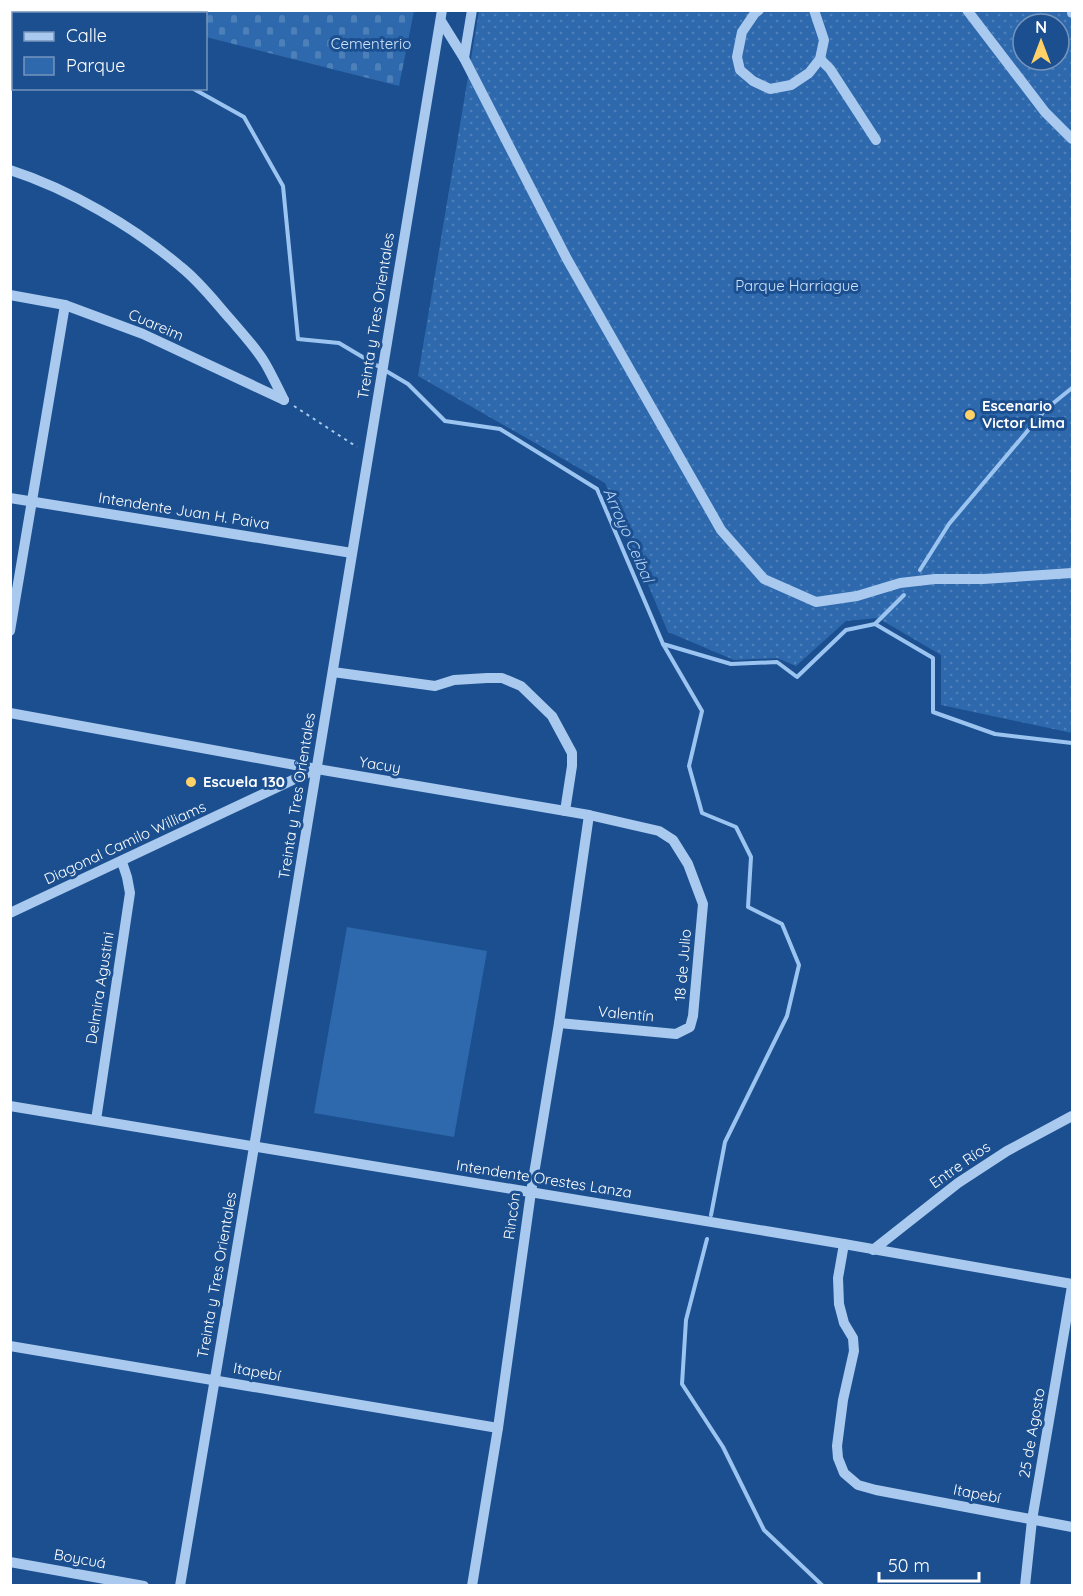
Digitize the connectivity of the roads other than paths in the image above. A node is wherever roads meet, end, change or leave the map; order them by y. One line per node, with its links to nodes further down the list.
1 (472, 10): 6 (street)
2 (759, 10): 7 (street)
3 (814, 10): 7 (street)
4 (967, 10): 8 (street)
5 (441, 16): 6 (street); 15 (street, Treinta y Tres Orientales)
6 (464, 58): 16 (street)
7 (820, 59): 9 (street)
8 (1072, 139)
9 (876, 140)
10 (10, 170): 12 (street, Cuareim)
11 (10, 295): 12 (street, Cuareim)
12 (65, 305): 14 (street)
13 (10, 498): 14 (street, Intendente Juan H. Paiva)
14 (32, 501): 15 (street, Intendente Juan H. Paiva); 17 (street)
15 (352, 553): 18 (street, Treinta y Tres Orientales)
16 (1072, 573)
17 (10, 631)
18 (333, 672): 20 (street, Treinta y Tres Orientales); 21 (street)
19 (10, 713): 20 (street, Yacuy)
20 (316, 769): 21 (street, Yacuy); 23 (street, Diagonal Camilo Williams); 31 (street, Treinta y Tres Orientales)
21 (565, 811): 22 (street, Yacuy)
22 (589, 814): 24 (street, Yacuy); 26 (street, Rincón)
23 (122, 862): 25 (street, Diagonal Camilo Williams); 30 (street, Delmira Agustini)
24 (703, 904): 27 (street, 18 de Julio)
25 (10, 913)
26 (559, 1023): 27 (street, Valentín); 32 (street, Rincón)
27 (690, 1027)
28 (10, 1106): 30 (street, Intendente Orestes Lanza)
29 (1072, 1116): 34 (street, Entre Ríos)
30 (96, 1120): 31 (street, Intendente Orestes Lanza)
31 (254, 1147): 32 (street, Intendente Orestes Lanza); 37 (street, Treinta y Tres Orientales)
32 (531, 1192): 33 (street, Intendente Orestes Lanza); 38 (street, Rincón)
33 (844, 1244): 34 (street, Intendente Orestes Lanza); 39 (street, Itapebí)
34 (873, 1250): 35 (street, Intendente Orestes Lanza)
35 (1072, 1285): 39 (street, 25 de Agosto)
36 (10, 1346): 37 (street, Itapebí)
37 (215, 1380): 38 (street, Itapebí); 43 (street, Treinta y Tres Orientales)
38 (498, 1428): 44 (street, Rincón)
39 (1032, 1520): 40 (street, Itapebí); 45 (street, 25 de Agosto)
40 (1072, 1527)
41 (10, 1562): 42 (street, Boycuá)
42 (144, 1586)
43 (180, 1586)
44 (472, 1586)
45 (1025, 1586)

